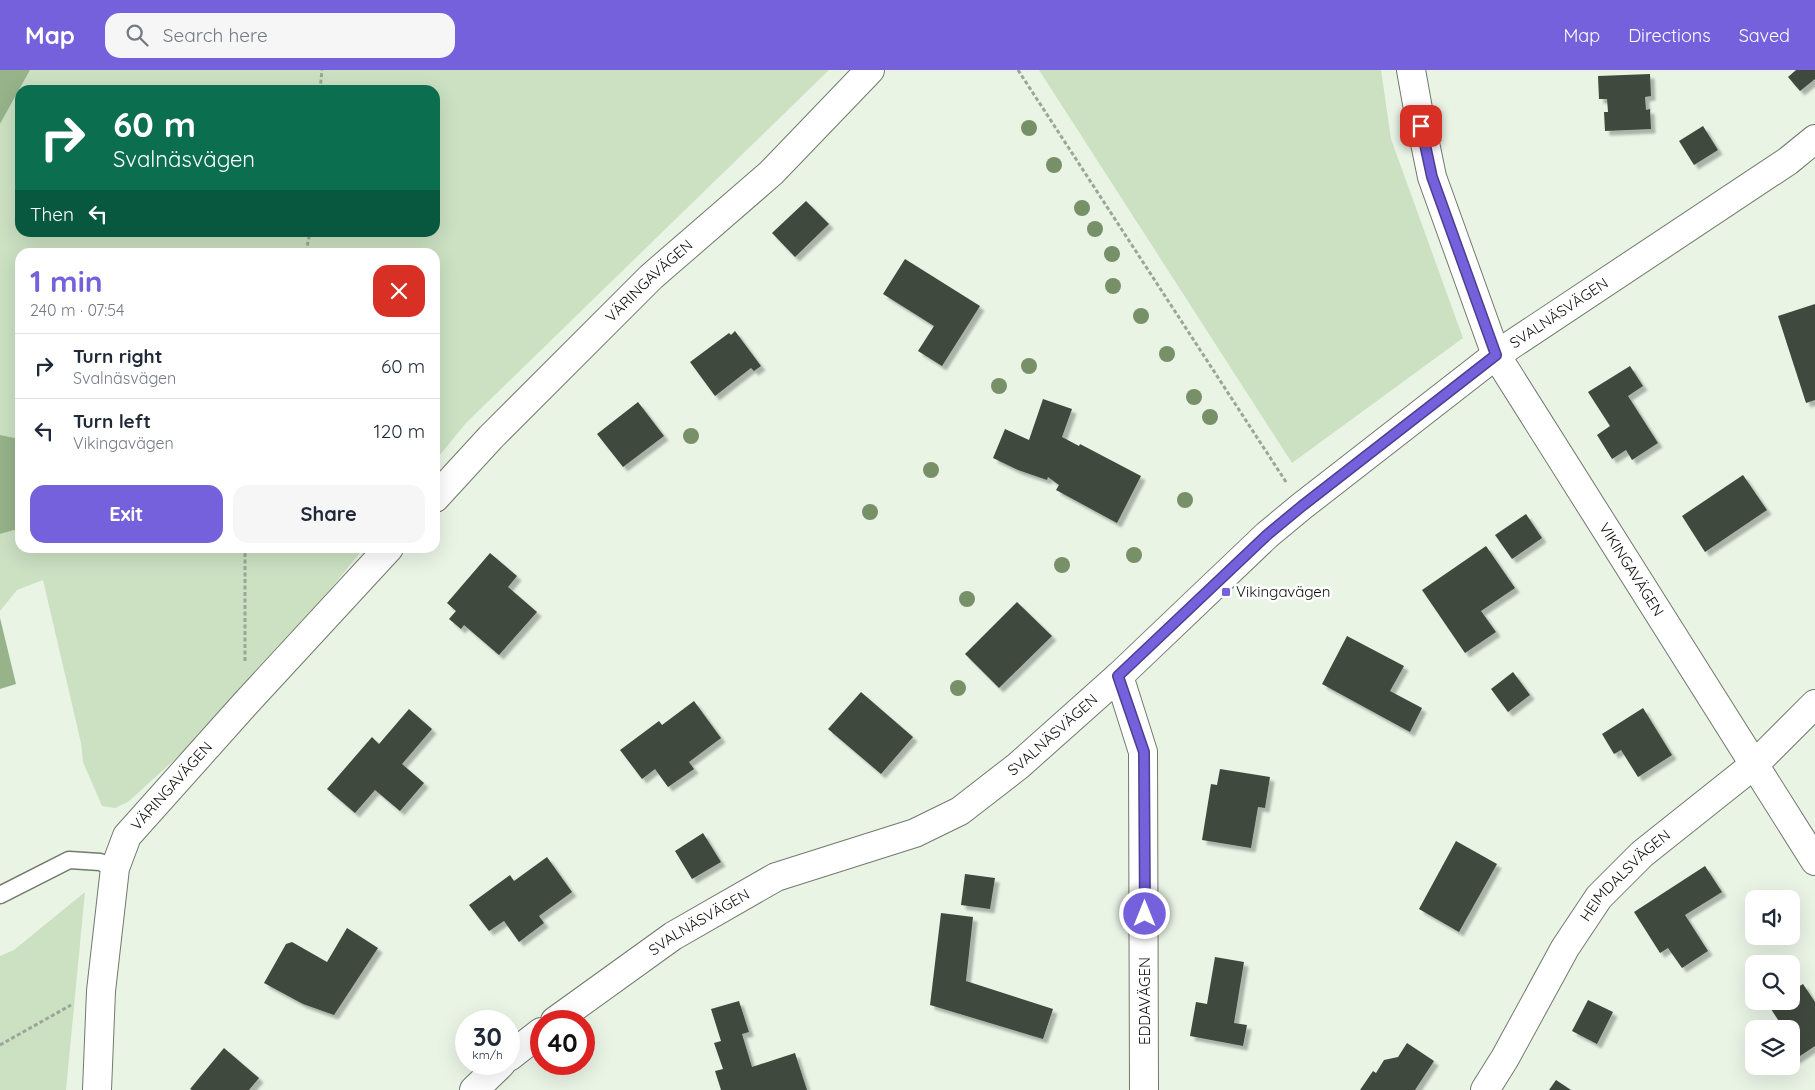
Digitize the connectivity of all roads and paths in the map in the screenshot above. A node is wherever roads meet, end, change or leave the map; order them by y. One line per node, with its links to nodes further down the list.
1 (322, 70): 5 (path)
2 (870, 70): 8 (street, VÄRINGAVÄGEN)
3 (1018, 70): 9 (path)
4 (1412, 70): 7 (street, VIKINGAVÄGEN)
5 (320, 85)
6 (1815, 139): 7 (street, SVALNÄSVÄGEN)
7 (1496, 355): 9 (street, SVALNÄSVÄGEN); 15 (street, VIKINGAVÄGEN)
8 (440, 493)
9 (1302, 506): 12 (street, SVALNÄSVÄGEN)
10 (245, 553): 13 (path)
11 (384, 553): 13 (street, VÄRINGAVÄGEN)
12 (1118, 676): 20 (street, SVALNÄSVÄGEN); 27 (street, EDDAVÄGEN)
13 (245, 704): 17 (street, VÄRINGAVÄGEN)
14 (1815, 704): 15 (street, HEIMDALSVÄGEN)
15 (1755, 764): 16 (street, VIKINGAVÄGEN); 28 (street, HEIMDALSVÄGEN)
16 (1815, 861)
17 (115, 868): 18 (lane); 19 (street, VÄRINGAVÄGEN)
18 (0, 895)
19 (101, 991): 22 (path); 25 (street, VÄRINGAVÄGEN)
20 (569, 1010)
21 (530, 1041): 23 (street)
22 (0, 1045)
23 (520, 1048)
24 (490, 1075): 26 (street)
25 (97, 1090)
26 (474, 1090)
27 (1144, 1090)
28 (1485, 1090)

